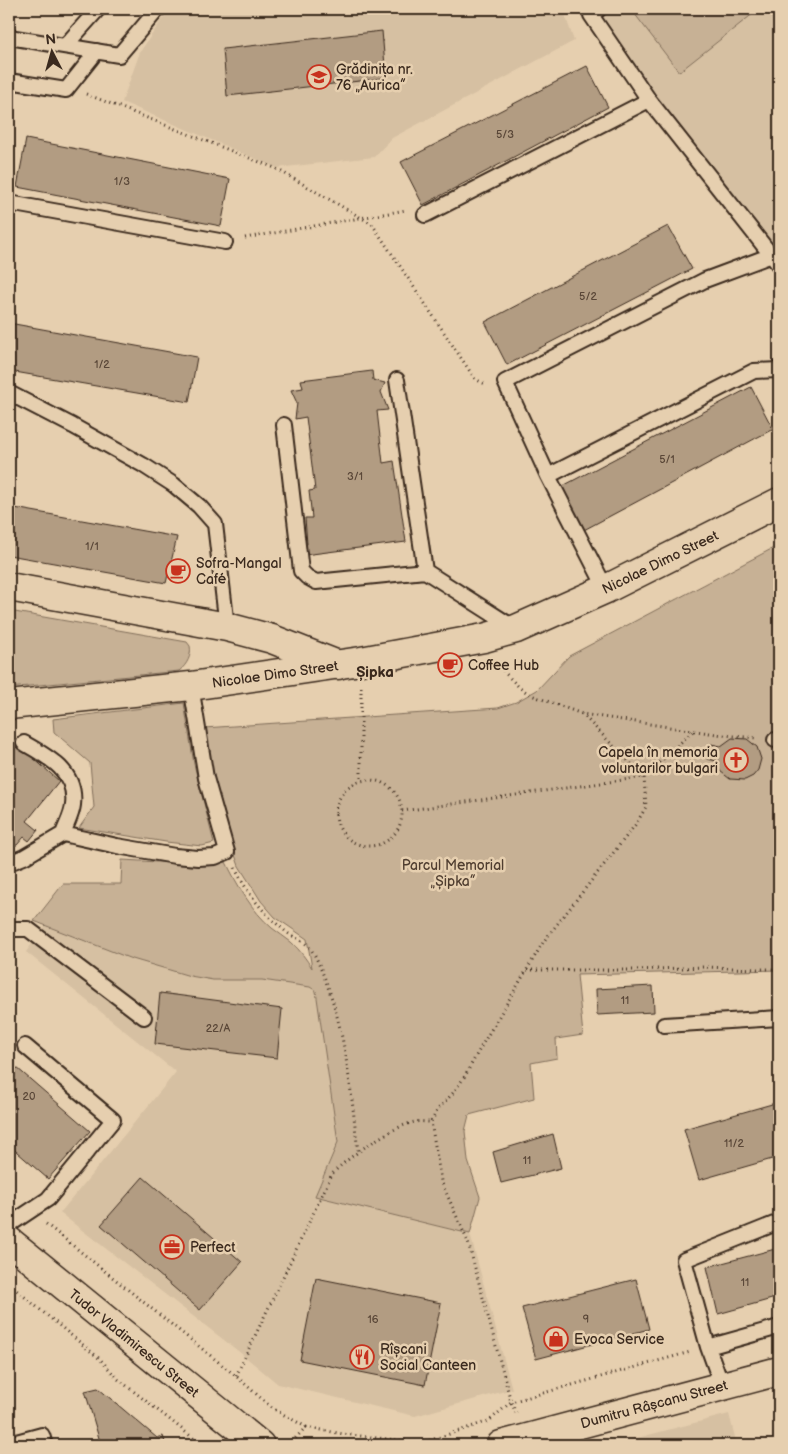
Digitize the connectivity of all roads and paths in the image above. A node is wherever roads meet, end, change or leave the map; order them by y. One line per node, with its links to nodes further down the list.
1 (98, 9): 5 (lane)
2 (158, 9): 6 (lane)
3 (592, 11): 9 (lane)
4 (9, 37): 5 (lane)
5 (65, 46): 6 (lane)
6 (97, 51): 8 (lane)
7 (9, 81): 8 (lane)
8 (66, 90): 12 (path)
9 (649, 100): 11 (lane); 14 (lane)
10 (9, 203): 13 (lane)
11 (425, 214): 12 (path)
12 (364, 218): 13 (path); 17 (path)
13 (225, 242)
14 (775, 260): 17 (lane)
15 (779, 370): 20 (lane)
16 (397, 380): 22 (lane)
17 (505, 382): 20 (lane)
18 (9, 393): 25 (lane)
19 (284, 425): 22 (lane)
20 (548, 476): 24 (lane)
21 (779, 502): 24 (main road, Nicolae Dimo Street)
22 (425, 571): 26 (lane)
23 (9, 587): 25 (main road)
24 (606, 589): 26 (main road, Nicolae Dimo Street)
25 (227, 627): 28 (main road)
26 (516, 629): 27 (main road, Nicolae Dimo Street)
27 (484, 638): 28 (main road, Nicolae Dimo Street); 31 (path)
28 (349, 663): 29 (main road, Nicolae Dimo Street); 36 (path)
29 (191, 686): 30 (main road, Nicolae Dimo Street); 39 (lane)
30 (9, 705)
31 (582, 714): 32 (path); 35 (path)
32 (693, 731): 33 (path); 35 (path)
33 (777, 740)
34 (24, 743): 38 (lane)
35 (644, 777): 37 (path); 43 (path)
36 (361, 781): 37 (path); 37 (path)
37 (402, 810)
38 (63, 834): 39 (lane); 40 (lane)
39 (227, 852): 49 (path)
40 (9, 863)
41 (9, 929): 44 (lane)
42 (779, 969): 43 (path)
43 (526, 970): 48 (path)
44 (144, 1017)
45 (779, 1018): 46 (lane)
46 (664, 1025)
47 (25, 1046): 50 (lane)
48 (430, 1122): 49 (path); 60 (path)
49 (358, 1152): 58 (path)
50 (31, 1211): 52 (lane); 58 (path)
51 (779, 1222): 56 (lane)
52 (9, 1225)
53 (9, 1242): 67 (main road, Tudor Vladimirescu Street)
54 (9, 1284): 66 (path)
55 (779, 1327): 56 (lane)
56 (708, 1347): 59 (lane); 60 (path)
57 (779, 1371): 59 (main road, Dumitru Râșcanu Street)
58 (236, 1376): 61 (path)
59 (722, 1386): 63 (main road, Dumitru Râșcanu Street)
60 (511, 1402): 62 (path)
61 (306, 1428): 62 (path); 68 (path)
62 (386, 1439): 69 (path)
63 (529, 1442): 70 (main road, Dumitru Râșcanu Street)
64 (9, 1444): 65 (lane)
65 (46, 1445)
66 (209, 1445)
67 (260, 1445)
68 (289, 1445)
69 (386, 1445)
70 (501, 1445)

